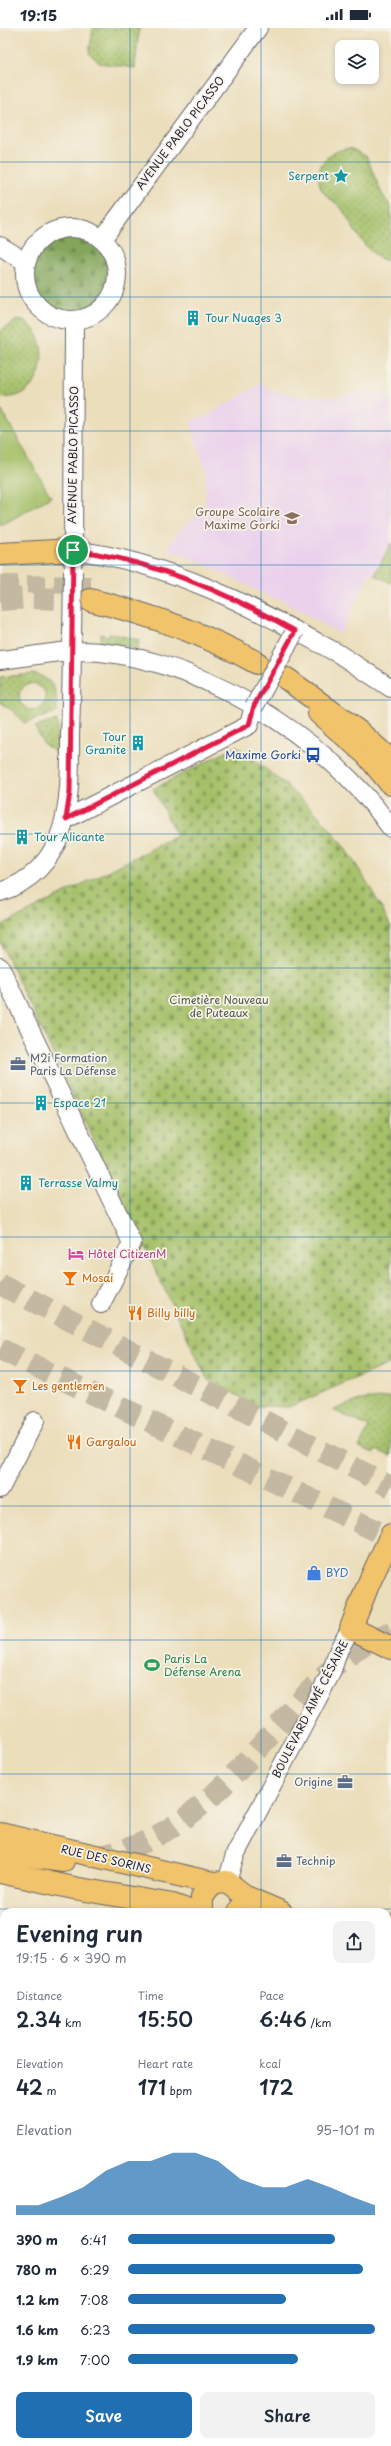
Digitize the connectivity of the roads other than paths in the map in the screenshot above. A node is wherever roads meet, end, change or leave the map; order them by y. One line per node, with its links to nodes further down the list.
1 (258, 28): 2 (street, AVENUE PABLO PICASSO)
2 (103, 238): 4 (street); 5 (street)
3 (0, 246): 4 (street)
4 (26, 262): 5 (street)
5 (74, 321): 6 (street, AVENUE PABLO PICASSO)
6 (73, 550): 7 (main road); 9 (street); 10 (street, AVENUE PABLO PICASSO, bridge)
7 (0, 554)
8 (90, 600): 12 (main road)
9 (295, 631): 13 (street); 14 (street, bridge)
10 (72, 644): 11 (street); 14 (street); 17 (street, AVENUE PABLO PICASSO)
11 (0, 660)
12 (257, 663)
13 (391, 688)
14 (254, 706): 17 (street); 18 (street)
15 (391, 761): 16 (main road)
16 (391, 784)
17 (66, 819): 19 (street, AVENUE PABLO PICASSO)
18 (391, 828)
19 (0, 892)
20 (0, 967): 21 (street)
21 (101, 1304)
22 (34, 1421): 23 (street)
23 (0, 1489)
24 (391, 1535): 25 (main road, BOULEVARD AIMÉ CÉSAIRE)
25 (351, 1628): 26 (main road); 31 (street, BOULEVARD AIMÉ CÉSAIRE)
26 (391, 1648)
27 (0, 1834): 31 (main road, RUE DES SORINS)
28 (0, 1852): 29 (main road)
29 (63, 1862)
30 (0, 1872): 33 (main road)
31 (220, 1882): 32 (main road); 34 (main road)
32 (243, 1905): 35 (main road)
33 (181, 1908)
34 (202, 1908)
35 (259, 1908)

